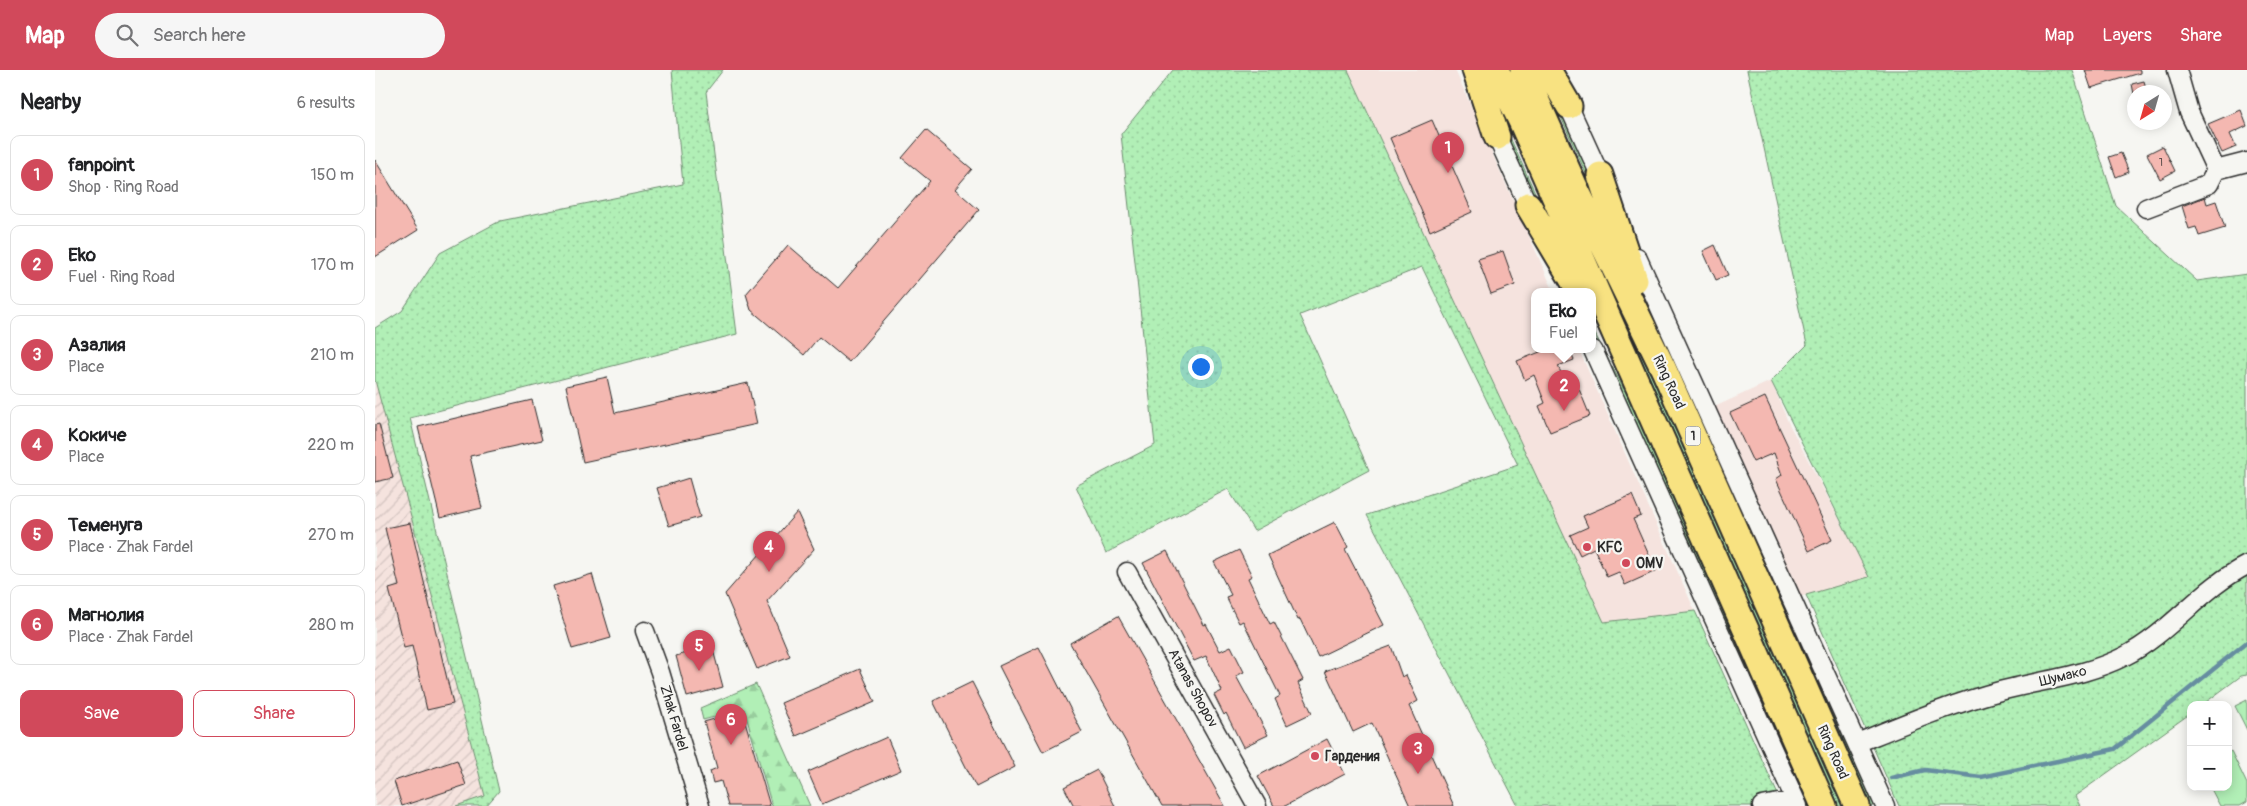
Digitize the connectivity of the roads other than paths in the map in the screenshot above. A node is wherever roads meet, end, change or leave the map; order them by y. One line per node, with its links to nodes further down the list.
1 (1467, 70): 9 (street)
2 (1475, 70): 9 (highway)
3 (1496, 70): 17 (highway, 1)
4 (1523, 70): 21 (highway, Ring Road / 1)
5 (1548, 70): 8 (highway)
6 (1553, 70): 8 (street)
7 (2177, 70): 11 (street)
8 (1569, 106): 12 (street)
9 (1497, 138): 13 (street)
10 (2247, 162): 11 (street)
11 (2216, 170): 14 (street)
12 (1600, 176): 21 (highway); 26 (street)
13 (1528, 205): 15 (street); 16 (highway)
14 (2146, 208)
15 (1565, 288)
16 (1578, 288)
17 (1594, 288)
18 (1596, 292): 22 (highway, 1)
19 (1596, 319): 22 (highway)
20 (1594, 353): 27 (street)
21 (1664, 370): 32 (highway, Ring Road / 1)
22 (1643, 399): 31 (highway, 1)
23 (2247, 566): 26 (street, Шумако)
24 (1127, 572): 29 (street, Atanas Shopov)
25 (645, 631): 28 (street, Zhak Fardel)
26 (1857, 743): 33 (street)
27 (1796, 803): 30 (street)
28 (700, 806)
29 (1257, 806)
30 (1762, 806)
31 (1824, 806)
32 (1857, 806)
33 (1885, 806)

